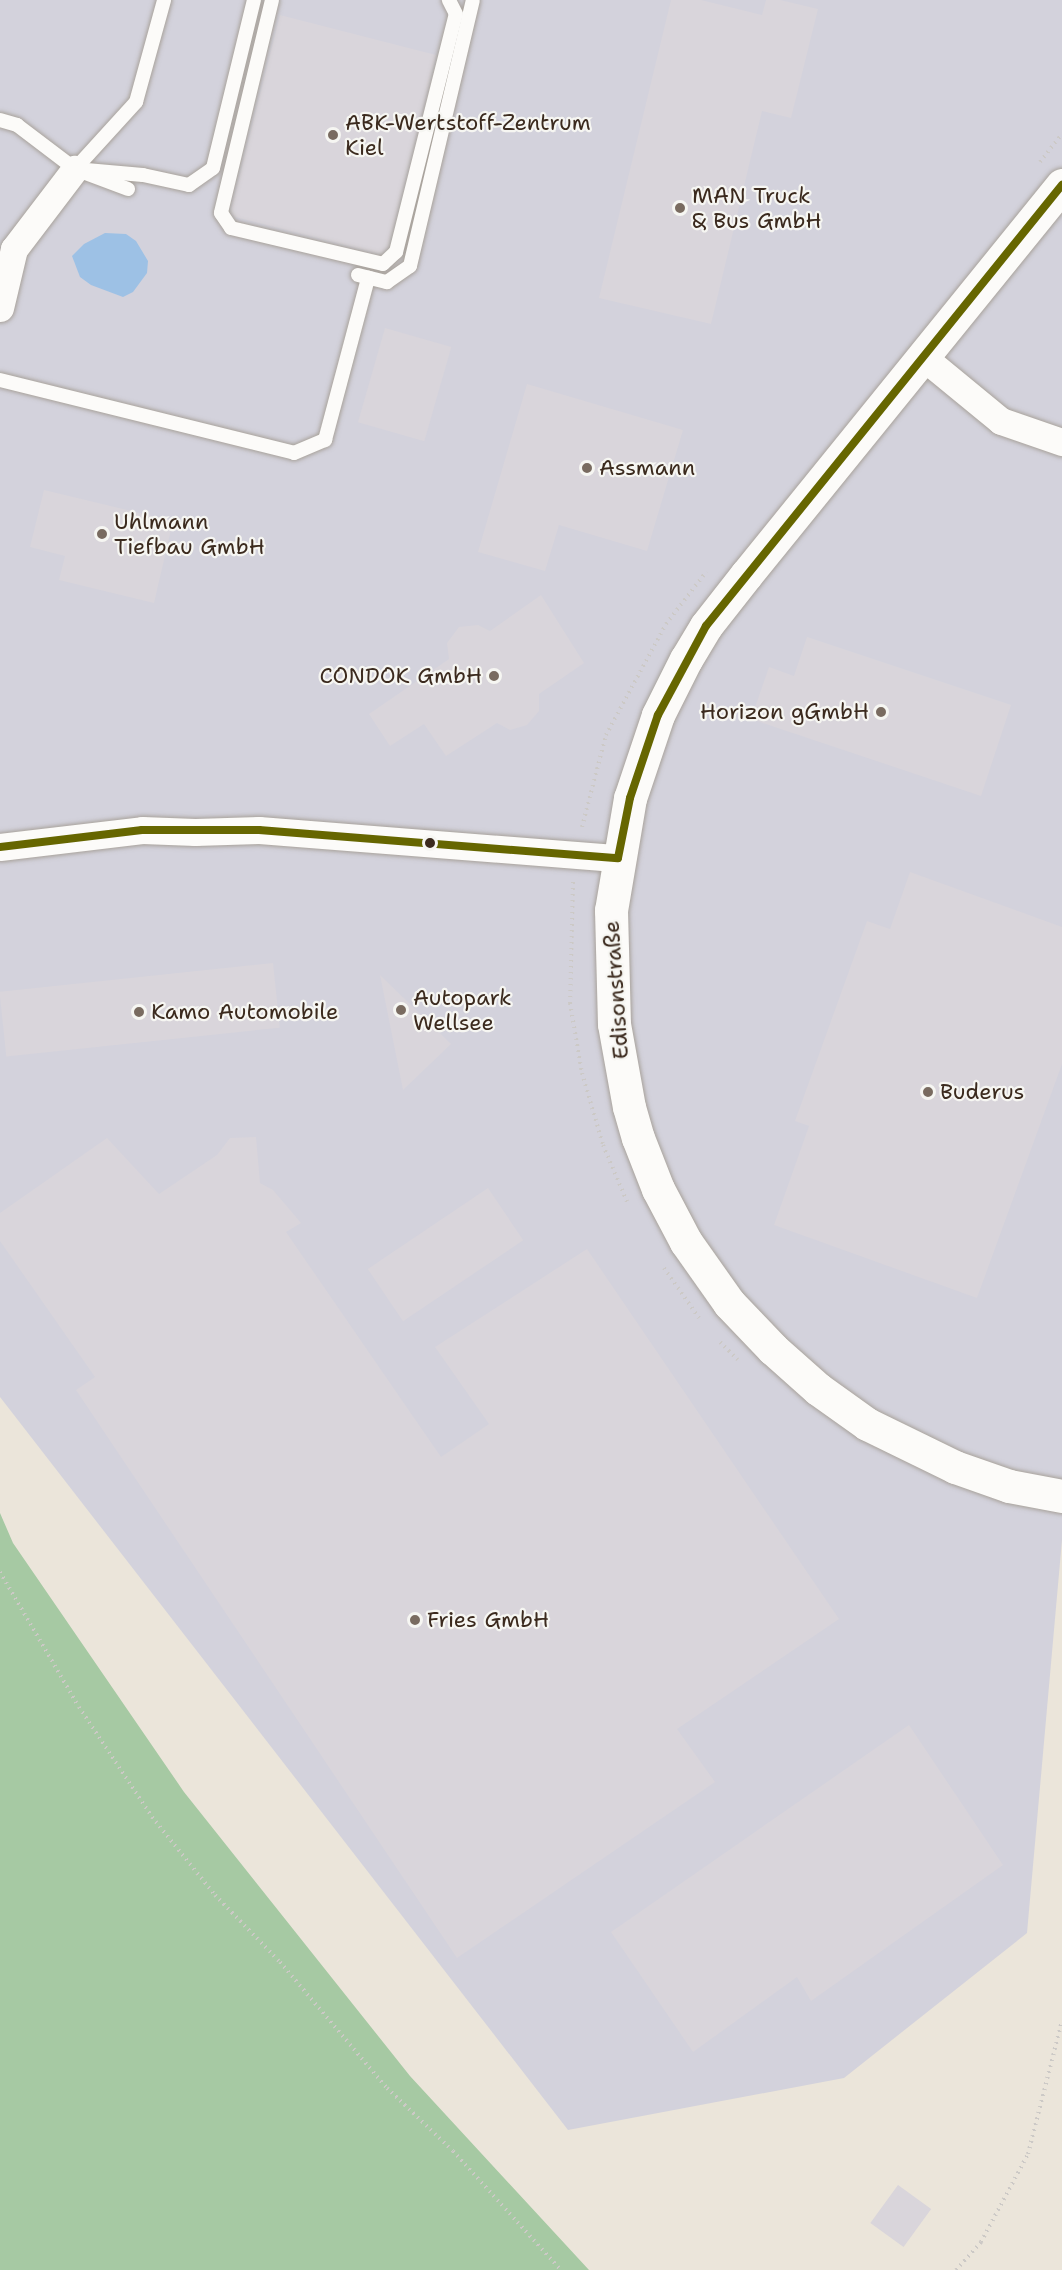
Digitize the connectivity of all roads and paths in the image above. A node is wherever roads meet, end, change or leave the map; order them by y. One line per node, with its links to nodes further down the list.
1 (164, 0): 8 (lane)
2 (254, 0): 8 (lane)
3 (272, 0): 4 (lane)
4 (449, 0)
5 (473, 0): 14 (lane)
6 (0, 120): 8 (lane)
7 (1062, 134): 9 (path)
8 (75, 169): 11 (lane); 12 (street)
9 (1032, 171)
10 (1062, 185): 13 (street, Edisonstraße)
11 (128, 189)
12 (0, 308)
13 (922, 357): 15 (street); 19 (street, Edisonstraße)
14 (0, 380)
15 (1062, 442)
16 (710, 567): 18 (path)
17 (0, 847): 18 (street)
18 (575, 854): 19 (street); 20 (path)
19 (618, 858): 25 (street, Edisonstraße)
20 (631, 1210)
21 (658, 1260): 22 (path)
22 (707, 1327)
23 (714, 1335): 24 (path)
24 (746, 1368)
25 (1062, 1496)
26 (0, 1572): 28 (path)
27 (1062, 2021): 29 (path)
28 (561, 2270)
29 (956, 2270)

